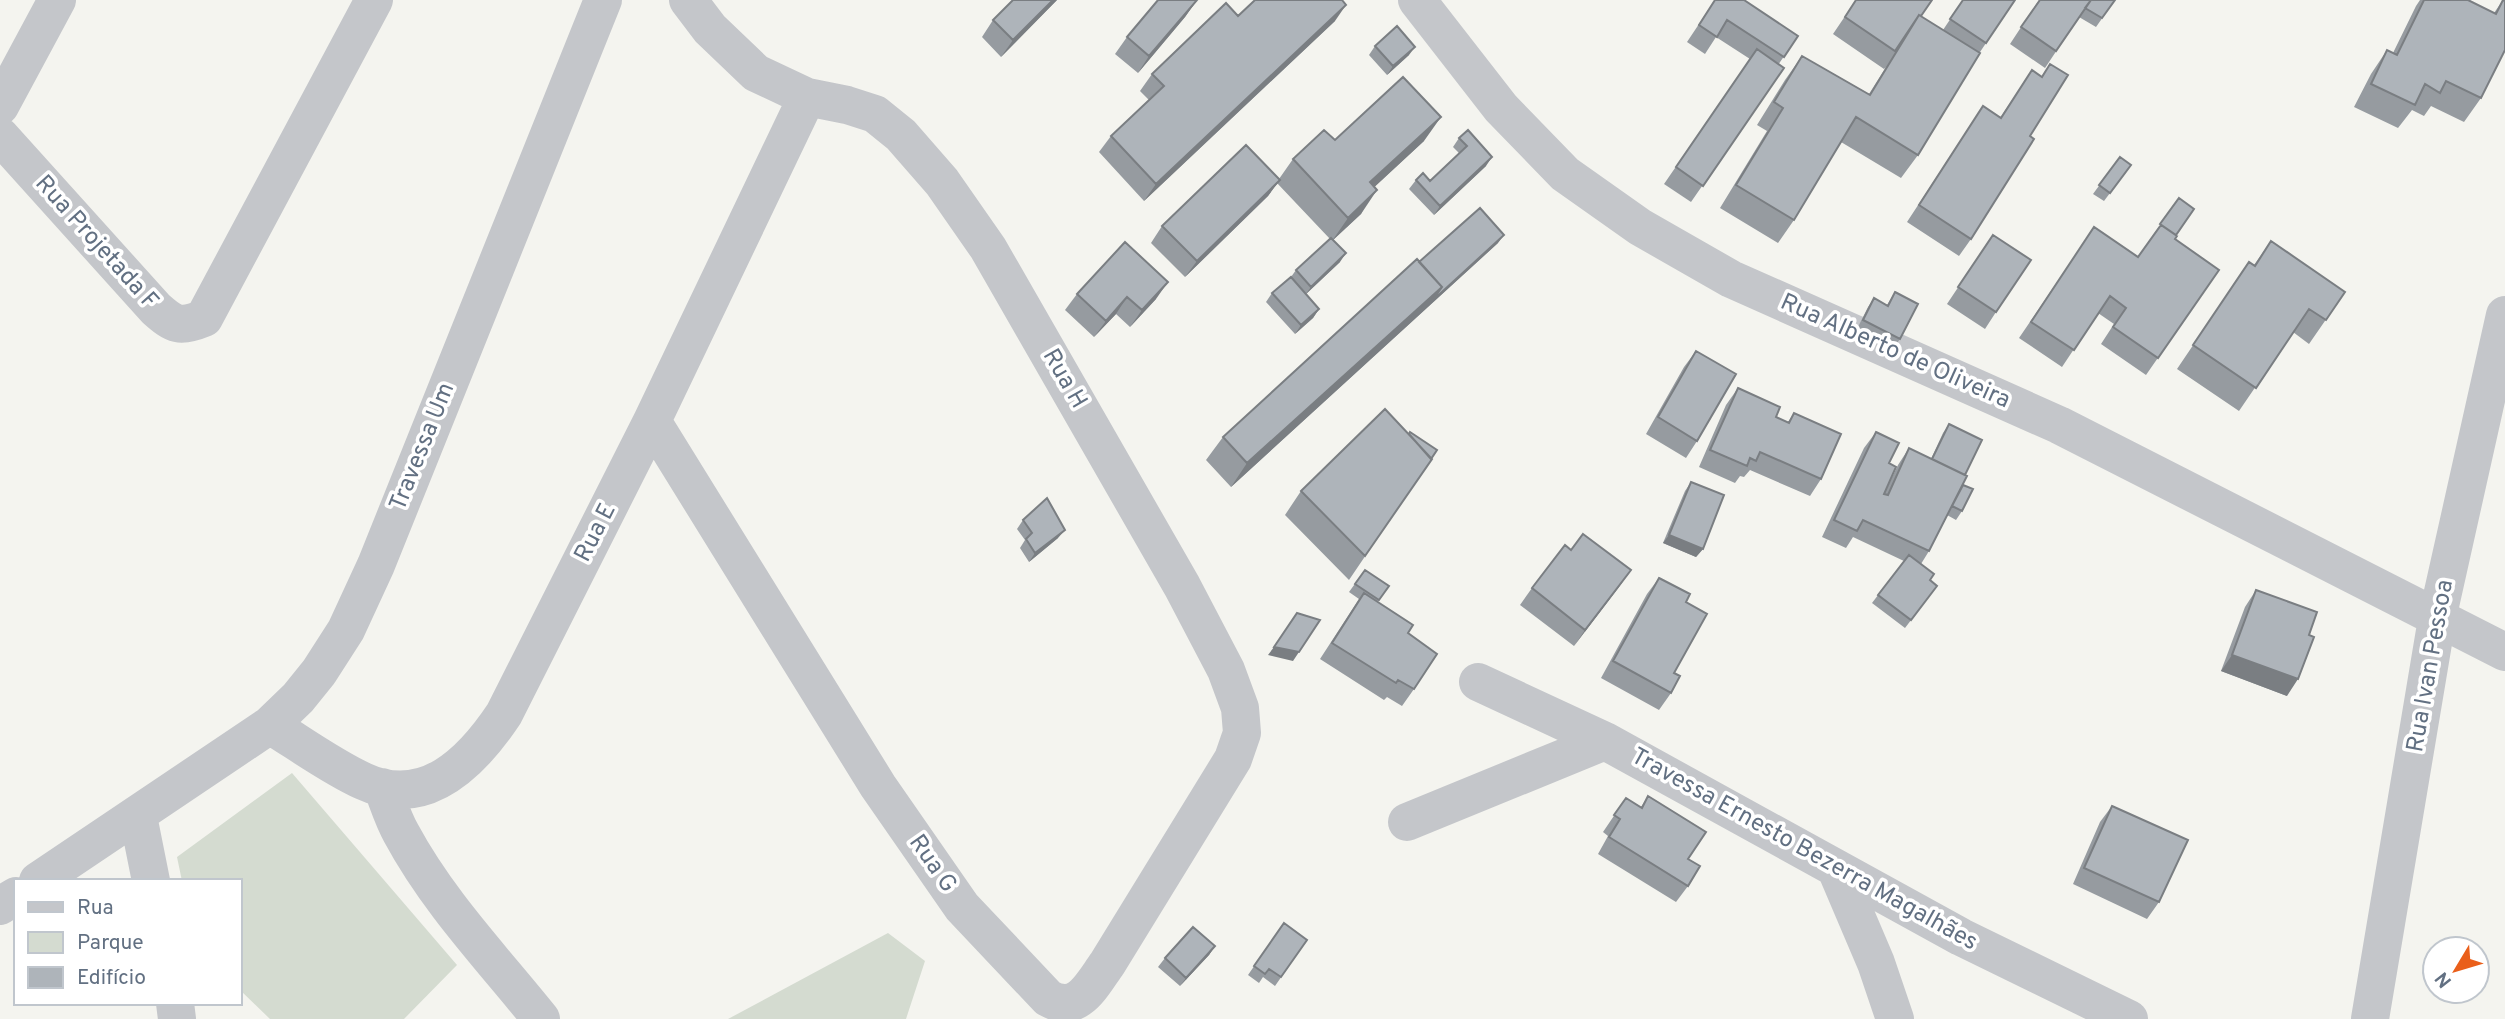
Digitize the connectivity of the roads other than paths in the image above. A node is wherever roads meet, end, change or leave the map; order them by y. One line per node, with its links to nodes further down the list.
1 (57, 0): 7 (street)
2 (374, 0): 8 (street, Rua Projetada F)
3 (603, 0): 14 (street, Travessa Um)
4 (688, 0): 6 (street, Rua H)
5 (1417, 0): 11 (street, Rua Alberto de Oliveira)
6 (807, 97): 10 (street, Rua E); 15 (street, Rua H)
7 (0, 106)
8 (0, 136)
9 (2505, 315): 11 (street, Rua Ivan Pessoa)
10 (652, 421): 15 (street, Rua G); 17 (street, Rua E)
11 (2437, 619): 12 (street, Rua Alberto de Oliveira); 26 (street, Rua Ivan Pessoa)
12 (2505, 652)
13 (1479, 682): 16 (street, Travessa Ernesto Bezerra Magalhães)
14 (270, 725): 17 (street, Rua E); 18 (street, Travessa Um)
15 (1242, 733)
16 (1605, 741): 19 (street); 20 (street, Travessa Ernesto Bezerra Magalhães)
17 (383, 788): 23 (street)
18 (138, 816): 21 (street, Travessa Um); 22 (street)
19 (1407, 822)
20 (1836, 869): 24 (street); 25 (street, Travessa Ernesto Bezerra Magalhães)
21 (41, 879)
22 (151, 879)
23 (541, 1019)
24 (1895, 1019)
25 (2129, 1019)
26 (2370, 1019)

